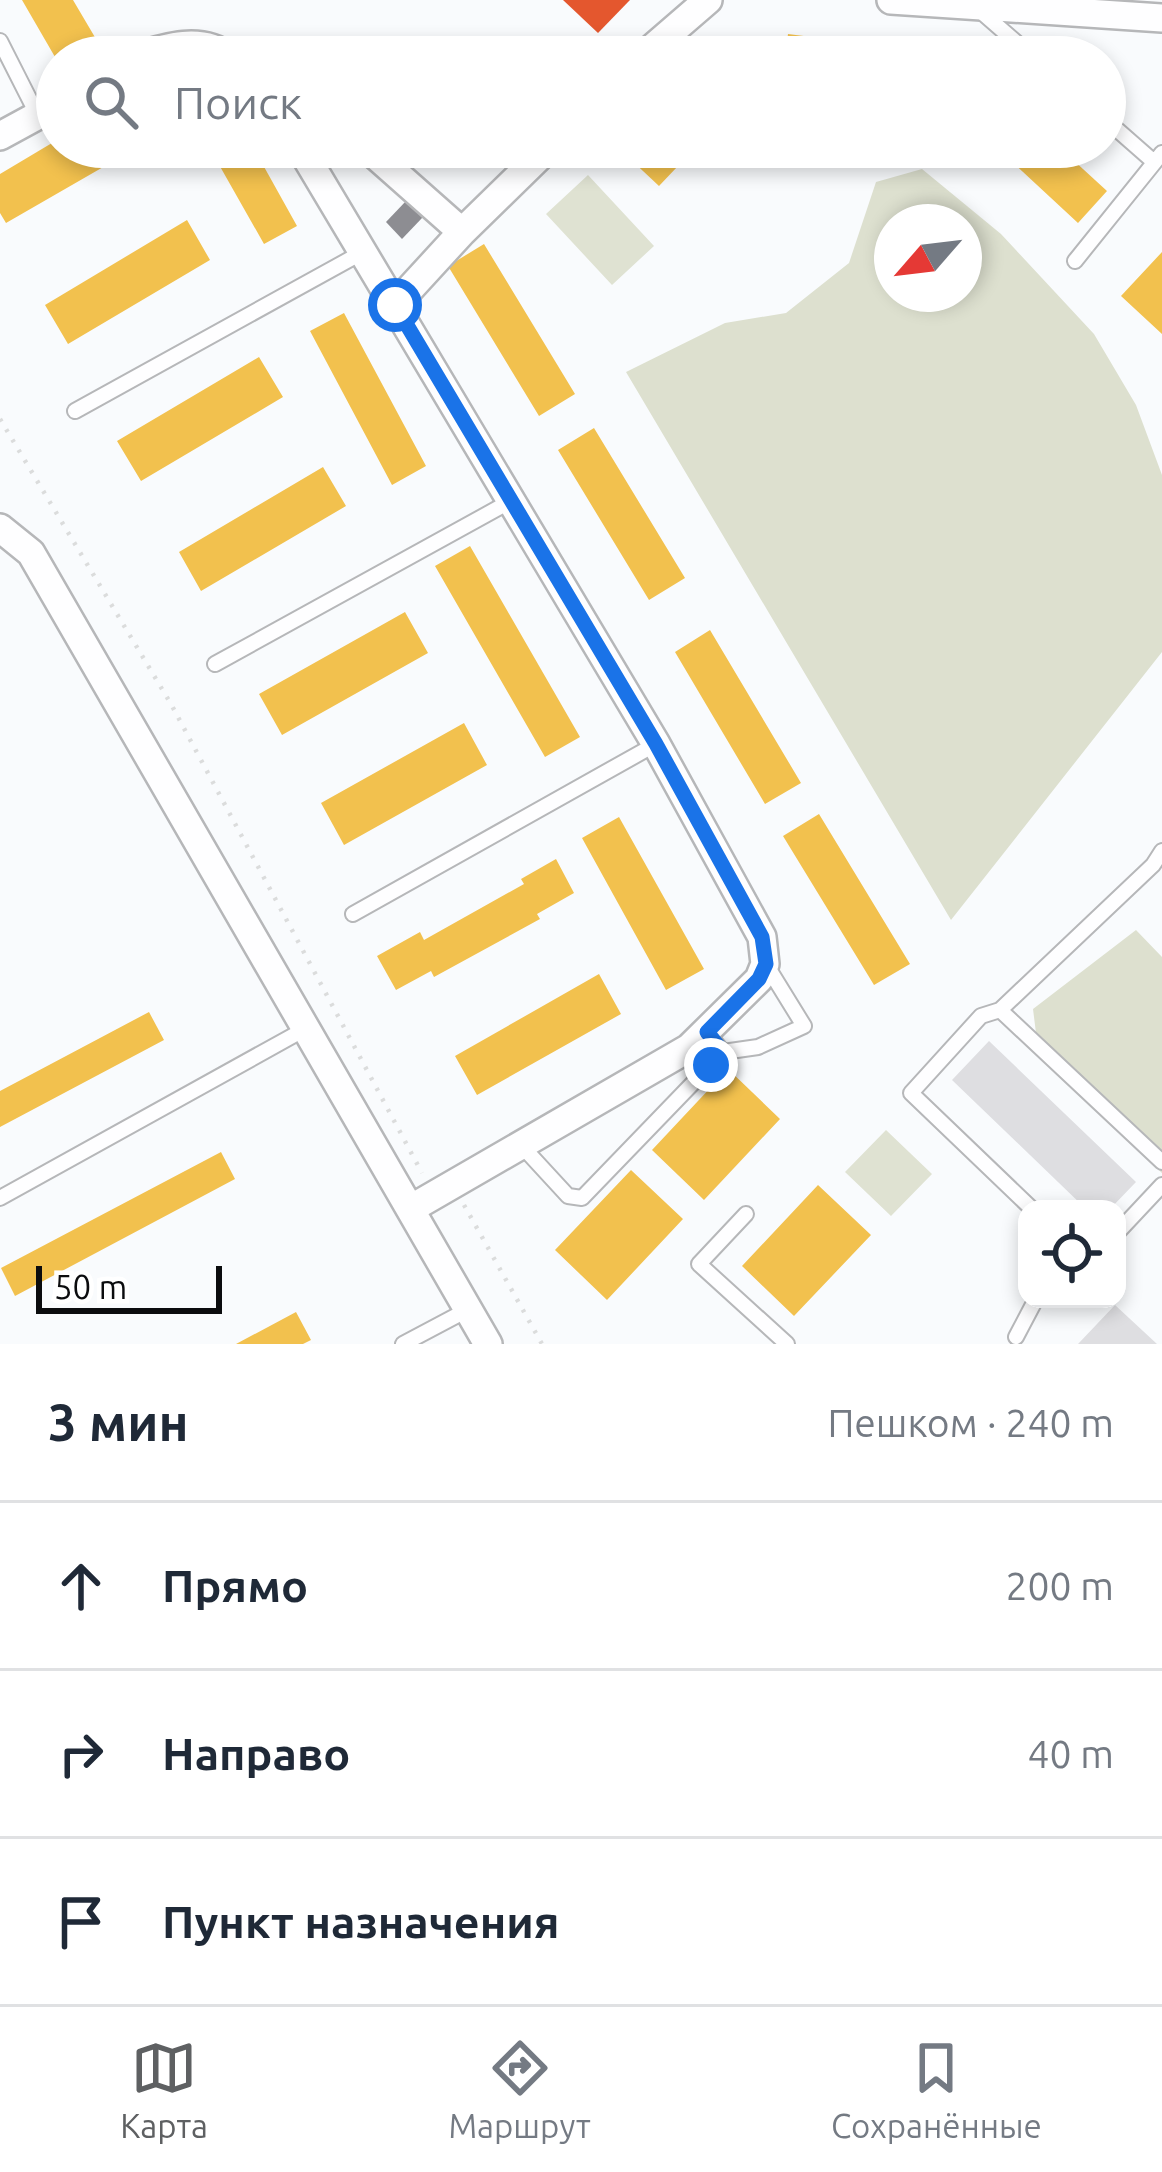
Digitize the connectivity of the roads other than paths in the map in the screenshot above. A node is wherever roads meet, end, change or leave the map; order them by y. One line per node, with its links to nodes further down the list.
1 (708, 0): 5 (street)
2 (891, 0): 3 (street)
3 (976, 8): 4 (street); 6 (lane)
4 (1162, 18)
5 (666, 36)
6 (1009, 36)
7 (0, 41): 8 (lane)
8 (36, 94)
9 (36, 117): 11 (street)
10 (1126, 134): 12 (lane)
11 (0, 136)
12 (1158, 158): 18 (lane)
13 (311, 168): 17 (street)
14 (390, 168): 16 (street)
15 (528, 168): 16 (street)
16 (462, 232): 19 (street)
17 (361, 254): 19 (street); 20 (lane)
18 (1075, 261)
19 (395, 305): 21 (street)
20 (75, 411)
21 (511, 501): 23 (lane); 24 (street)
22 (0, 528): 29 (street)
23 (215, 664)
24 (656, 744): 26 (lane); 27 (street)
25 (1162, 850): 28 (lane)
26 (353, 914)
27 (766, 964): 30 (street); 30 (lane)
28 (1000, 1010): 32 (lane); 35 (lane)
29 (307, 1028): 34 (lane); 36 (street)
30 (715, 1042): 31 (street); 31 (lane)
31 (521, 1145): 36 (street)
32 (1162, 1162)
33 (1162, 1185): 38 (lane)
34 (0, 1198)
35 (1023, 1200)
36 (412, 1208): 40 (street)
37 (746, 1214): 44 (lane)
38 (1126, 1223)
39 (1032, 1308): 41 (lane)
40 (469, 1309): 42 (lane); 43 (street)
41 (1016, 1342)
42 (403, 1344)
43 (488, 1344)
44 (787, 1344)

